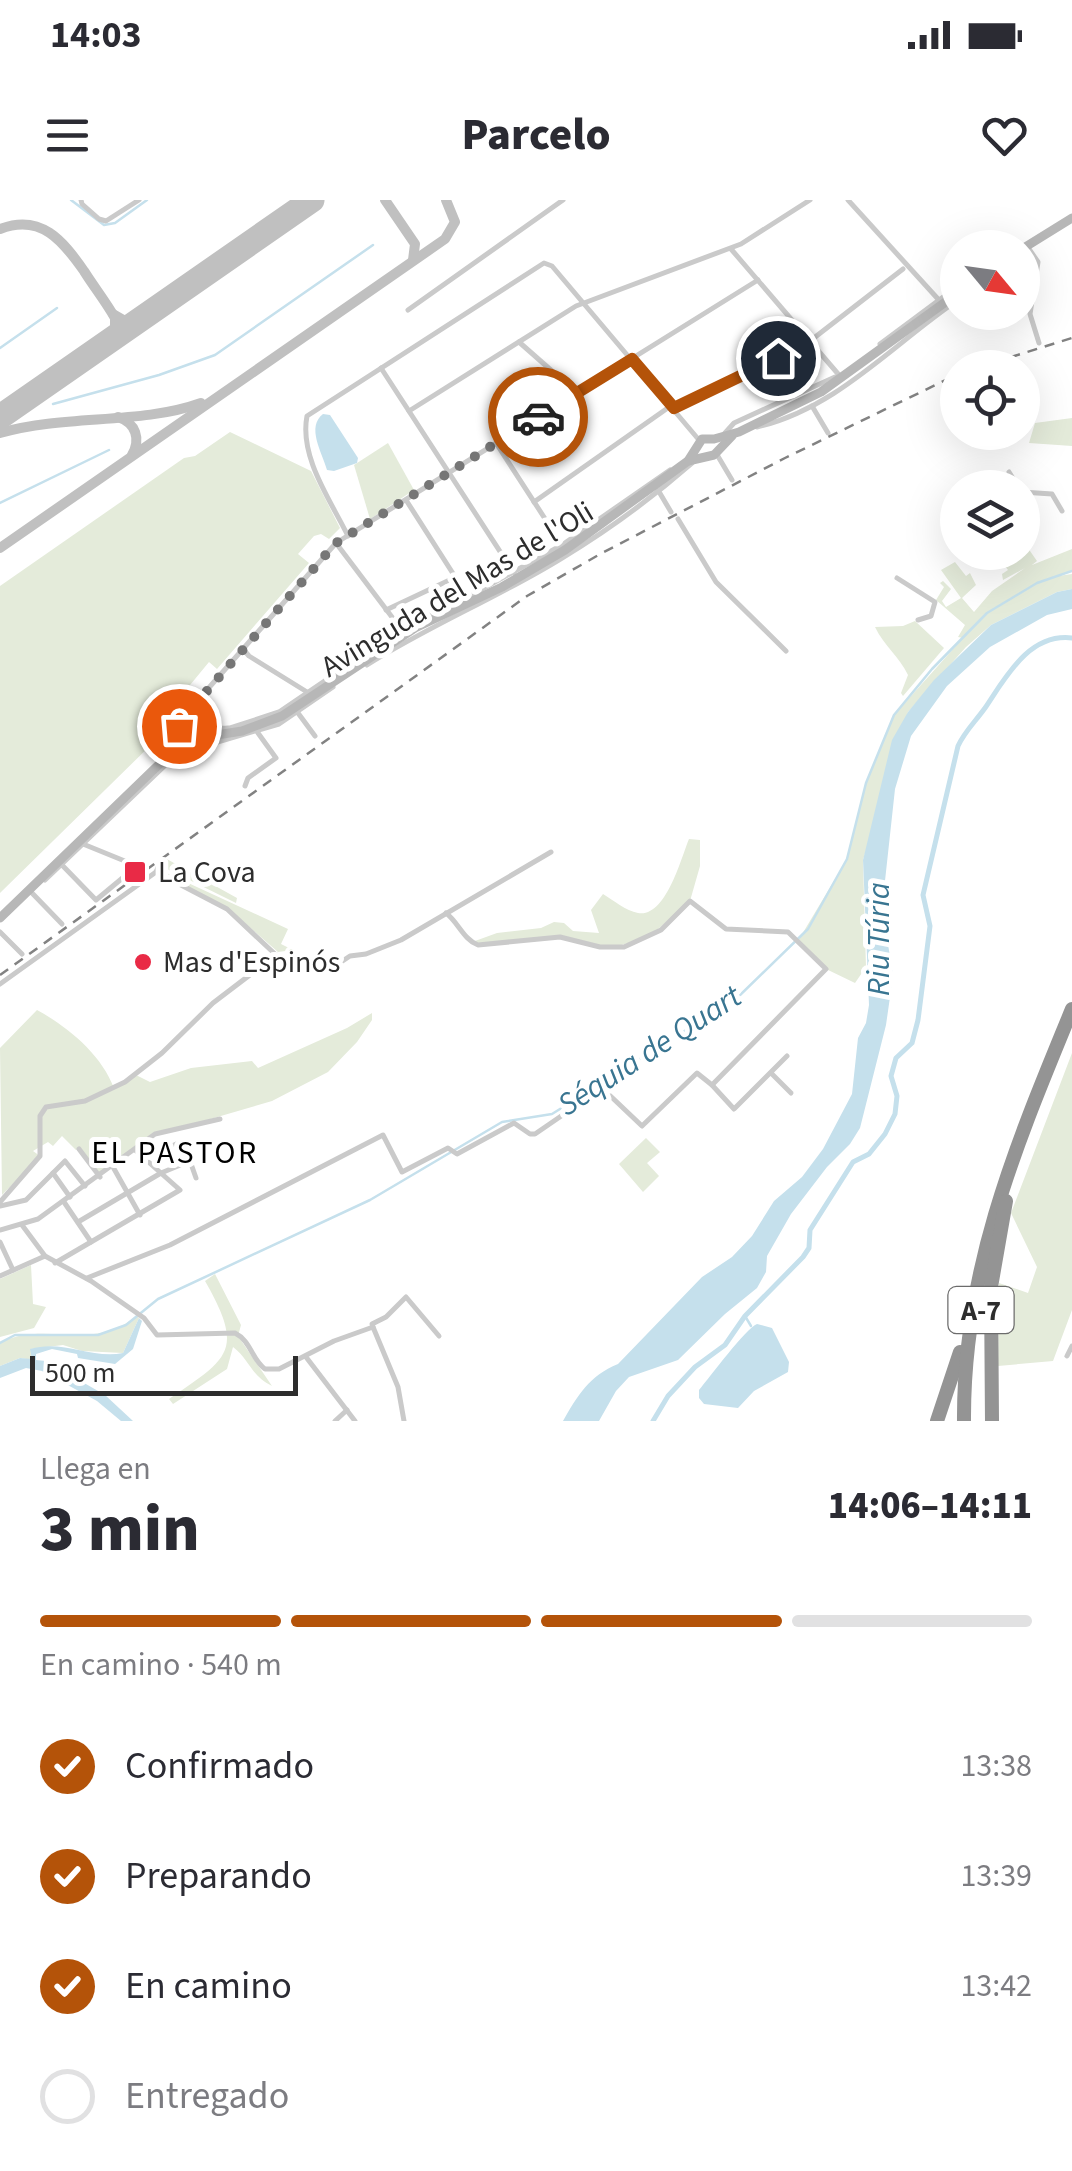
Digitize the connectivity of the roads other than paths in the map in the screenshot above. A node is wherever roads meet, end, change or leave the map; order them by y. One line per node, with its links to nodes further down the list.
1 (81, 200): 2 (street)
2 (139, 200)
3 (563, 200): 16 (street)
4 (810, 200): 9 (street)
5 (848, 200): 12 (street)
6 (1072, 220): 7 (main road); 8 (main road)
7 (1040, 237)
8 (1040, 240)
9 (731, 249): 11 (street); 13 (street)
10 (903, 269): 18 (street)
11 (758, 280): 18 (street); 21 (street)
12 (938, 299): 23 (street, Avinguda del Mas de l'Oli)
13 (584, 303): 19 (street); 21 (street); 22 (street)
14 (940, 306): 28 (main road)
15 (940, 308): 25 (street)
16 (408, 310)
17 (1034, 330): 20 (street)
18 (810, 341): 23 (street); 26 (street)
19 (519, 342): 24 (street); 27 (street)
20 (1038, 343)
21 (632, 359): 24 (street); 26 (street)
22 (381, 368): 27 (street); 42 (street)
23 (839, 375): 31 (street, Avinguda del Mas de l'Oli)
24 (577, 393): 30 (street)
25 (812, 406): 28 (street); 29 (street)
26 (673, 407): 31 (street); 38 (street)
27 (409, 411): 33 (street)
28 (744, 429): 31 (main road)
29 (828, 432)
30 (496, 443): 33 (street); 38 (street)
31 (707, 449): 32 (main road); 34 (street); 35 (street, Avinguda del Mas de l'Oli)
32 (678, 469): 44 (street, Avinguda del Mas de l'Oli); 60 (main road)
33 (449, 472): 37 (street); 45 (street)
34 (732, 480)
35 (658, 490): 40 (street); 56 (street, Avinguda del Mas de l'Oli)
36 (1040, 492): 39 (street)
37 (406, 500): 42 (street); 46 (street)
38 (534, 502): 44 (street)
39 (1062, 511)
40 (671, 512)
41 (678, 519): 53 (street)
42 (348, 536): 43 (street)
43 (336, 543): 49 (street); 52 (street)
44 (562, 545): 45 (street, Avinguda del Mas de l'Oli)
45 (514, 573): 48 (street, Avinguda del Mas de l'Oli)
46 (456, 578): 48 (street); 49 (street)
47 (896, 578): 50 (street)
48 (468, 598): 51 (street, Avinguda del Mas de l'Oli)
49 (386, 610): 51 (street)
50 (918, 620)
51 (401, 629): 54 (street, Avinguda del Mas de l'Oli)
52 (244, 649): 54 (street); 55 (street)
53 (786, 651)
54 (307, 692): 60 (street, Avinguda del Mas de l'Oli)
55 (197, 702): 57 (street); 60 (street)
56 (298, 712): 58 (street, Avinguda del Mas de l'Oli); 61 (street)
57 (192, 723): 59 (main road); 60 (main road); 62 (main road)
58 (258, 732): 60 (street, Avinguda del Mas de l'Oli); 66 (street)
59 (177, 734): 62 (main road); 64 (main road)
60 (225, 734): 62 (main road); 65 (street, Avinguda del Mas de l'Oli)
61 (315, 736)
62 (192, 741): 63 (main road)
63 (175, 748): 64 (main road); 65 (street)
64 (164, 758): 74 (main road)
65 (160, 770): 67 (street, Avinguda del Mas de l'Oli)
66 (246, 786)
67 (83, 844): 70 (street, Avinguda del Mas de l'Oli); 70 (street)
68 (552, 852): 73 (street)
69 (160, 864): 71 (street)
70 (62, 865): 72 (street, Avinguda del Mas de l'Oli)
71 (156, 872): 78 (street); 79 (street)
72 (32, 893): 74 (street, Avinguda del Mas de l'Oli); 75 (street)
73 (446, 913): 78 (street); 84 (street)
74 (0, 921)
75 (62, 924)
76 (0, 932): 77 (street)
77 (22, 954)
78 (276, 955): 92 (street)
79 (0, 984)
80 (1072, 1008): 116 (highway, A-7)
81 (1072, 1031): 103 (highway, A-7)
82 (787, 1056): 83 (street)
83 (770, 1073): 84 (street); 85 (street)
84 (712, 1085): 115 (street)
85 (791, 1093)
86 (220, 1119): 87 (street)
87 (179, 1128): 88 (street); 91 (street)
88 (182, 1140): 93 (street); 94 (street)
89 (48, 1145): 92 (street)
90 (79, 1149): 98 (street)
91 (135, 1150): 93 (street); 95 (street)
92 (40, 1154): 104 (street)
93 (144, 1158): 96 (street)
94 (190, 1160): 96 (street); 99 (street)
95 (113, 1167): 98 (street); 101 (street)
96 (161, 1172): 101 (street); 105 (street)
97 (53, 1174): 100 (street); 102 (street); 104 (street)
98 (100, 1177): 100 (street)
99 (196, 1178)
100 (85, 1186): 102 (street)
101 (127, 1192): 105 (street); 106 (street)
102 (67, 1199): 106 (street); 107 (street)
103 (1006, 1202): 128 (highway, A-7); 129 (highway)
104 (0, 1204)
105 (140, 1215): 110 (street)
106 (78, 1222): 110 (street)
107 (22, 1226): 108 (street); 111 (street)
108 (0, 1230)
109 (0, 1242): 113 (street)
110 (91, 1242): 112 (street)
111 (44, 1256): 112 (street); 113 (street)
112 (55, 1263): 115 (street)
113 (13, 1270): 114 (street)
114 (0, 1276)
115 (87, 1278): 121 (street)
116 (975, 1288): 126 (highway); 127 (highway, A-7)
117 (373, 1327): 118 (street); 121 (street); 125 (street)
118 (438, 1336)
119 (1072, 1346): 120 (street)
120 (1067, 1356)
121 (306, 1358): 122 (street)
122 (347, 1410): 123 (street); 124 (street)
123 (334, 1421)
124 (355, 1421)
125 (404, 1421)
126 (937, 1421)
127 (964, 1421)
128 (972, 1421)
129 (992, 1421)

